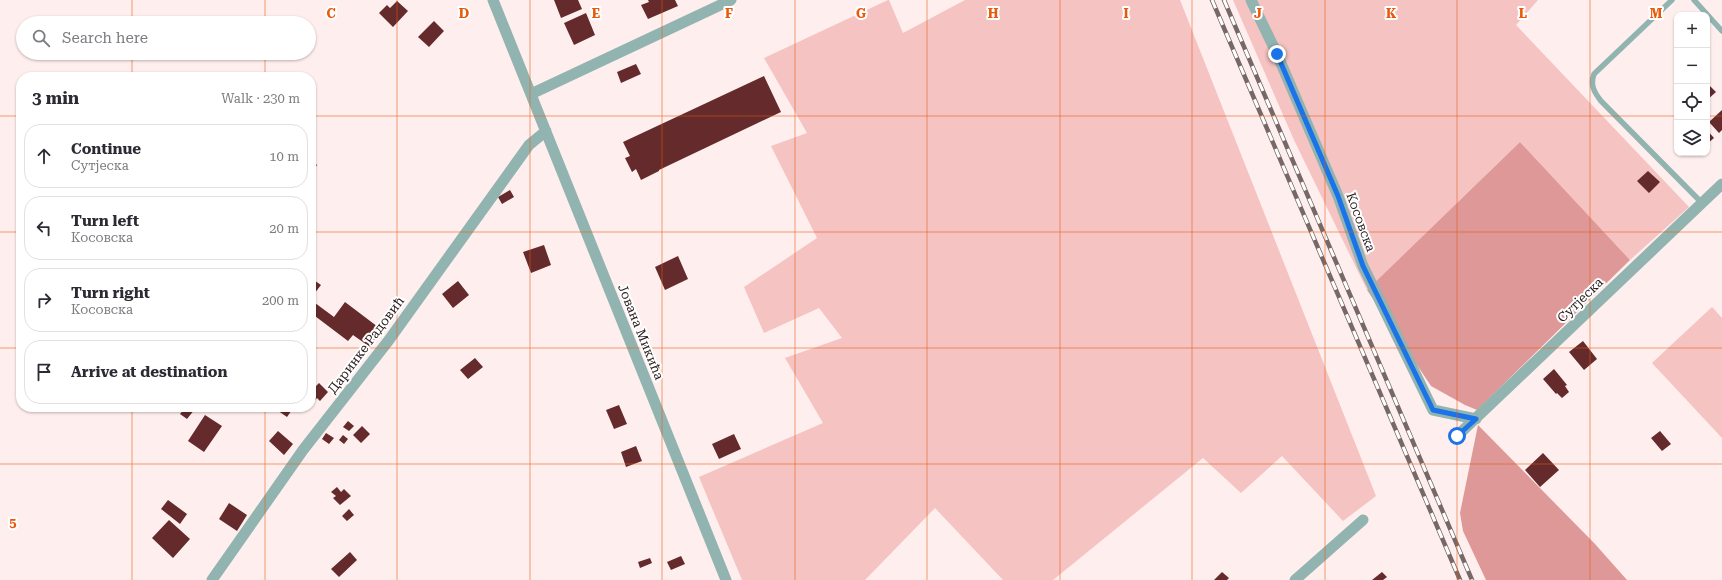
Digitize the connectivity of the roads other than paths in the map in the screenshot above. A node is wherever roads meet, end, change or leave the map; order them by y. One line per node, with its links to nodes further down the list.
1 (493, 0): 7 (street, Јована Микића)
2 (731, 0): 7 (street)
3 (1251, 0): 11 (street, Косовска)
4 (1672, 0): 10 (lane)
5 (1694, 0): 6 (lane)
6 (1722, 31)
7 (531, 94): 8 (street, Јована Микића)
8 (546, 131): 14 (street, Даринке Радовић); 15 (street, Јована Микића)
9 (1722, 184): 10 (street, Сутјеска)
10 (1702, 203): 11 (street, Сутјеска)
11 (1476, 419): 12 (street, Сутјеска)
12 (1457, 436)
13 (1363, 520): 16 (street)
14 (212, 580)
15 (726, 580)
16 (1295, 580)

